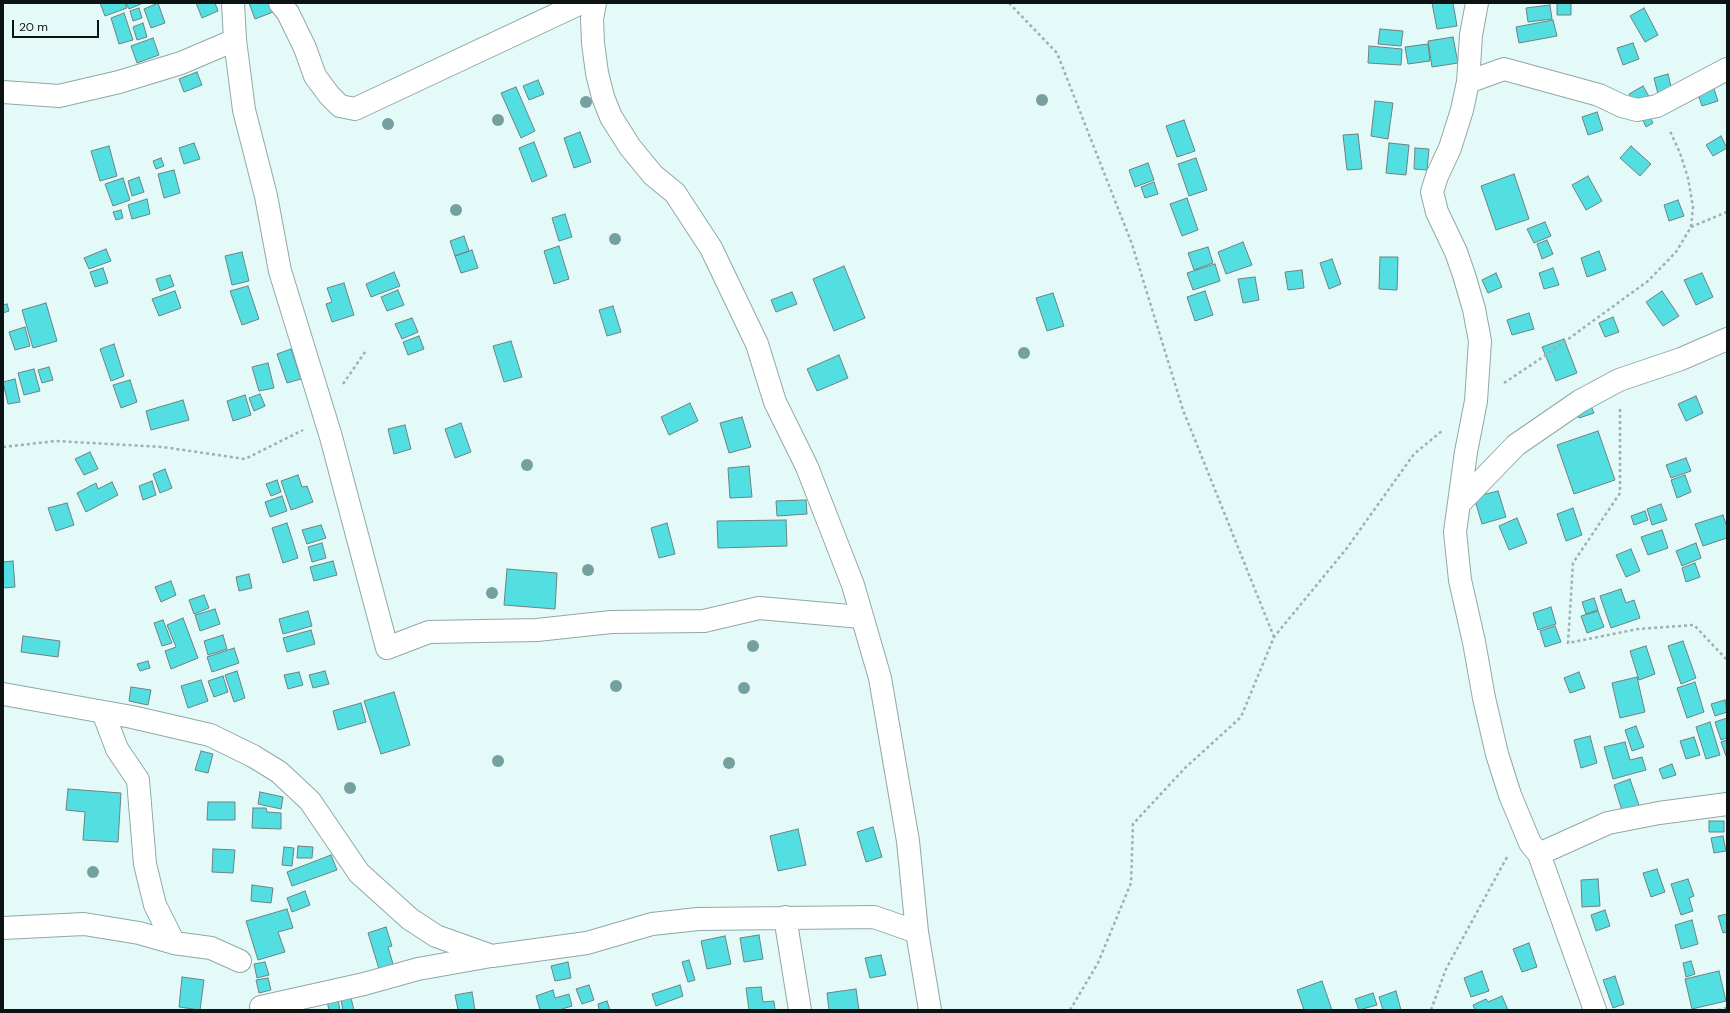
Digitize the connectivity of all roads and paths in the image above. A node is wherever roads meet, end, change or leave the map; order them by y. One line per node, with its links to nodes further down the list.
1 (233, 3): 7 (street)
2 (280, 3): 3 (street)
3 (581, 3)
4 (595, 3): 22 (street)
5 (1009, 3): 23 (path)
6 (1477, 3): 9 (street)
7 (234, 40): 10 (street); 22 (street)
8 (1727, 69): 11 (street)
9 (1468, 82): 11 (street); 18 (street)
10 (3, 92)
11 (1657, 106): 13 (path)
12 (1727, 212): 13 (path)
13 (1691, 227): 18 (path)
14 (1727, 338): 16 (street)
15 (365, 352): 17 (path)
16 (1619, 380): 21 (street); 24 (path)
17 (339, 391)
18 (1476, 401): 21 (street); 23 (path)
19 (304, 429): 20 (path)
20 (3, 447)
21 (1459, 504): 28 (street)
22 (861, 617): 32 (street)
23 (1274, 637): 40 (path)
24 (1727, 660)
25 (3, 694): 26 (street)
26 (103, 712): 33 (street); 34 (street)
27 (1727, 804): 29 (street)
28 (1523, 828): 29 (street); 41 (path)
29 (1539, 854): 42 (street)
30 (785, 917): 32 (street); 34 (street); 38 (street)
31 (3, 928): 33 (street)
32 (917, 932): 39 (street)
33 (174, 943): 35 (street)
34 (492, 956): 37 (street)
35 (240, 961)
36 (1727, 1008): 43 (path)
37 (262, 1010)
38 (800, 1010)
39 (930, 1010)
40 (1070, 1010)
41 (1431, 1010)
42 (1595, 1010)
43 (1718, 1010)

